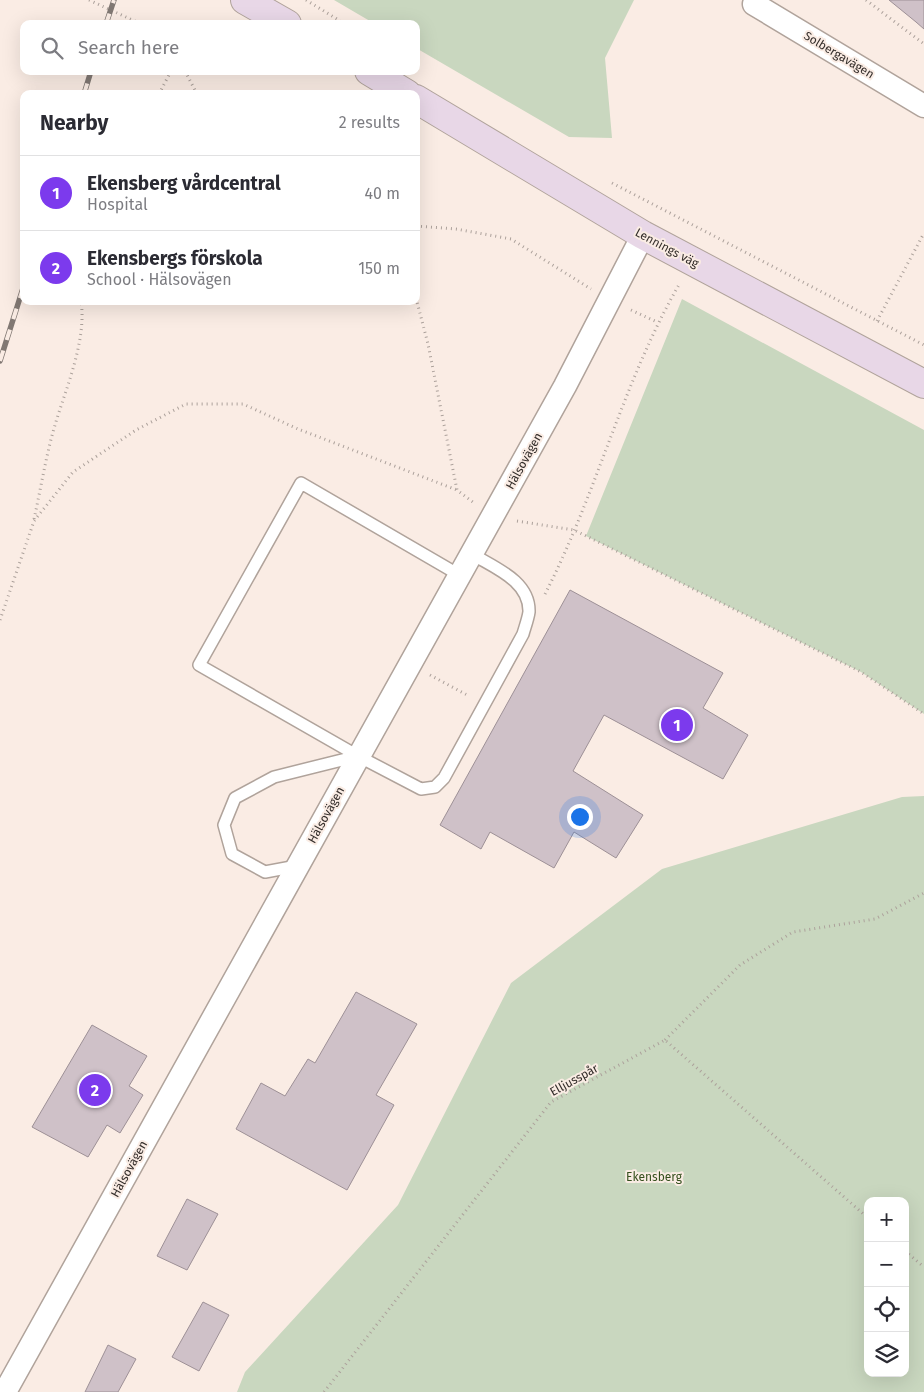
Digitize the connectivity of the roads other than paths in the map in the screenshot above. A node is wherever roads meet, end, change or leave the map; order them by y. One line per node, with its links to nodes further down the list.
1 (245, 0): 3 (main road)
2 (754, 4): 7 (street, Solbergavägen)
3 (280, 20)
4 (376, 75): 5 (main road)
5 (400, 90)
6 (420, 102): 8 (main road, Lennings väg)
7 (924, 106)
8 (643, 235): 9 (main road, Lennings väg); 10 (street, Hälsovägen)
9 (924, 384)
10 (472, 554): 11 (street, Hälsovägen); 12 (lane)
11 (460, 576): 12 (street, Hälsovägen); 12 (lane)
12 (358, 756): 13 (street, Hälsovägen); 13 (lane)
13 (298, 866): 14 (street, Hälsovägen)
14 (5, 1392)

